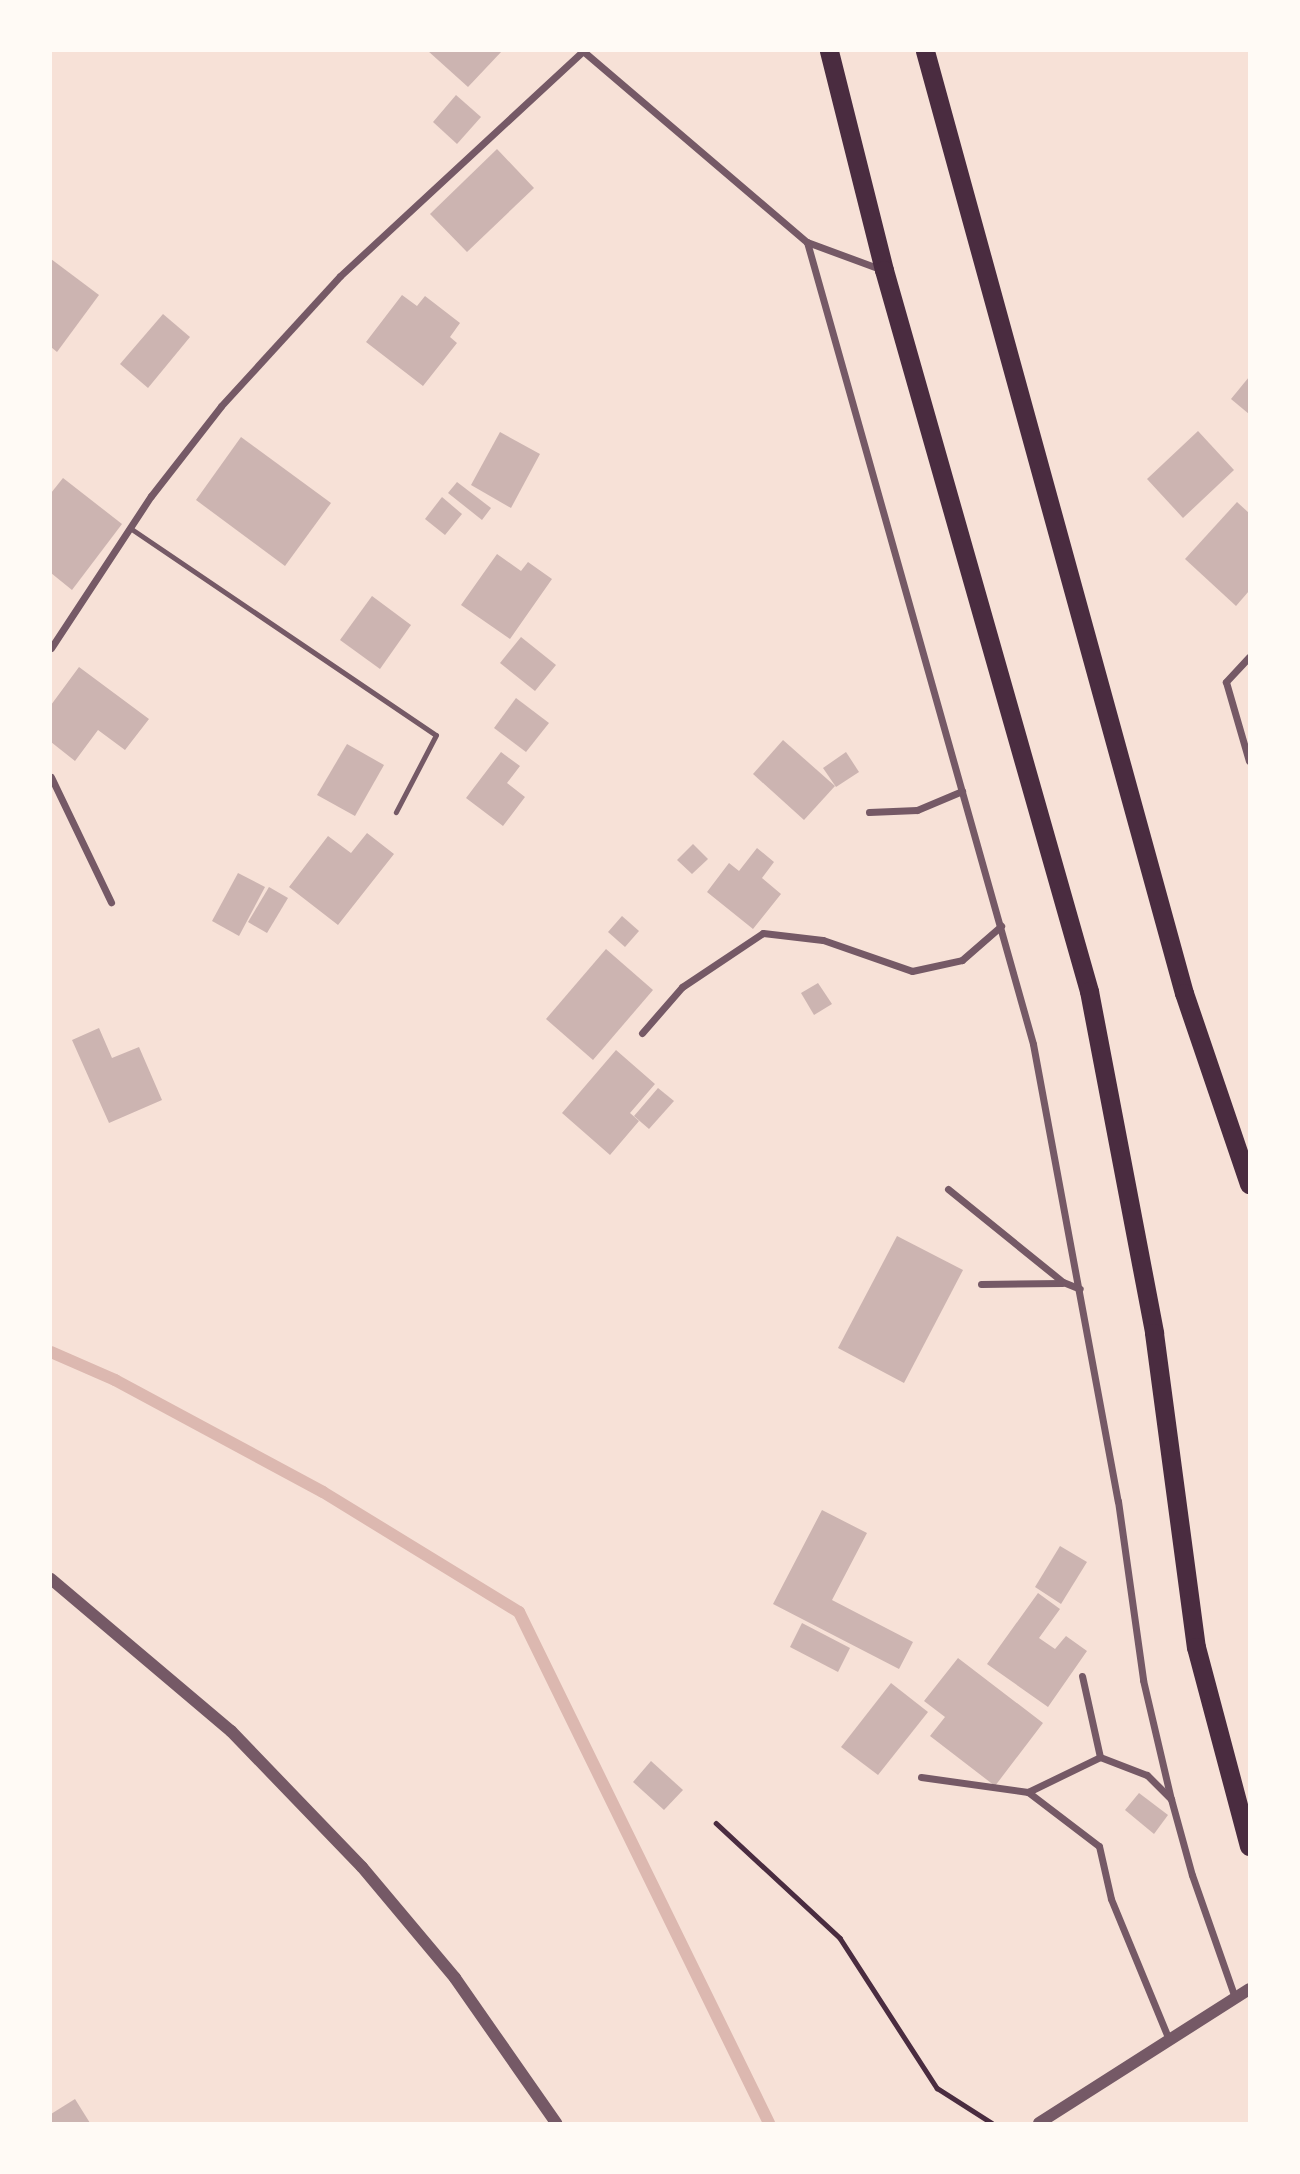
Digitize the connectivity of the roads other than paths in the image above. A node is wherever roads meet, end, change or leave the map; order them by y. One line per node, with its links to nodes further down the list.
1 (583, 51): 4 (street); 6 (street)
2 (829, 51): 5 (highway)
3 (925, 51): 17 (highway)
4 (807, 242): 5 (street); 11 (street)
5 (884, 270): 28 (highway)
6 (130, 528): 7 (street); 12 (lane)
7 (51, 648)
8 (1249, 657): 9 (street)
9 (1249, 761)
10 (51, 777): 14 (street)
11 (962, 791): 13 (street); 15 (street)
12 (396, 812)
13 (869, 812)
14 (111, 902)
15 (1001, 926): 16 (street); 21 (street)
16 (642, 1032)
17 (1249, 1184)
18 (948, 1189): 19 (street)
19 (1063, 1283): 20 (street); 21 (street)
20 (981, 1284)
21 (1080, 1289): 27 (street)
22 (51, 1579): 32 (street)
23 (1082, 1676): 24 (street)
24 (1100, 1757): 26 (street); 27 (street)
25 (921, 1777): 26 (street)
26 (1028, 1792): 31 (street)
27 (1171, 1798): 30 (street)
28 (1249, 1846)
29 (1249, 1989): 30 (street)
30 (1236, 1998): 31 (street)
31 (1169, 2040): 33 (street)
32 (555, 2123)
33 (1039, 2123)

